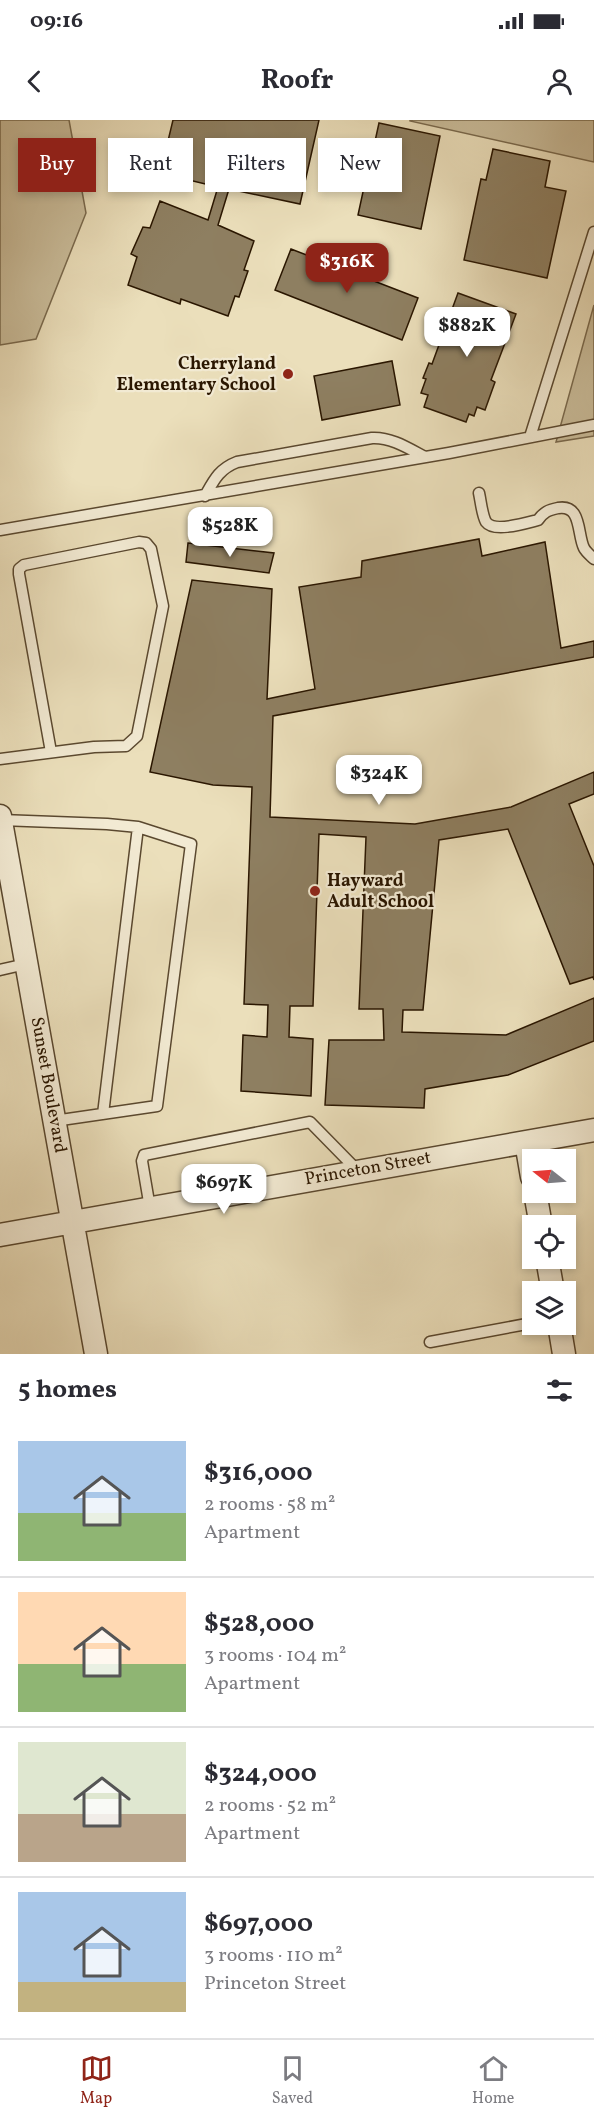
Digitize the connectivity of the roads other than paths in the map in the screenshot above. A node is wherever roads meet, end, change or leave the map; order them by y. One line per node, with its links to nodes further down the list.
1 (594, 232): 3 (lane)
2 (594, 425): 3 (lane)
3 (530, 436): 4 (lane)
4 (426, 457): 6 (lane); 6 (lane)
5 (479, 493): 8 (lane)
6 (205, 496): 7 (lane)
7 (0, 530)
8 (594, 559)
9 (51, 752): 9 (lane); 10 (lane)
10 (0, 759)
11 (0, 818): 12 (lane); 13 (street, Sunset Boulevard)
12 (138, 827): 15 (lane); 15 (lane)
13 (26, 964): 14 (lane); 16 (street, Sunset Boulevard)
14 (0, 970)
15 (103, 1114): 16 (lane)
16 (54, 1121): 22 (street, Sunset Boulevard)
17 (594, 1130): 18 (street, Princeton Street)
18 (526, 1142): 19 (street); 20 (street, Princeton Street)
19 (527, 1149)
20 (357, 1170): 21 (street, Princeton Street); 21 (lane)
21 (150, 1208): 22 (street, Princeton Street)
22 (73, 1222): 23 (street, Princeton Street); 27 (street, Sunset Boulevard)
23 (0, 1235)
24 (522, 1325): 26 (lane)
25 (561, 1335): 28 (street)
26 (430, 1342)
27 (96, 1354)
28 (564, 1354)

